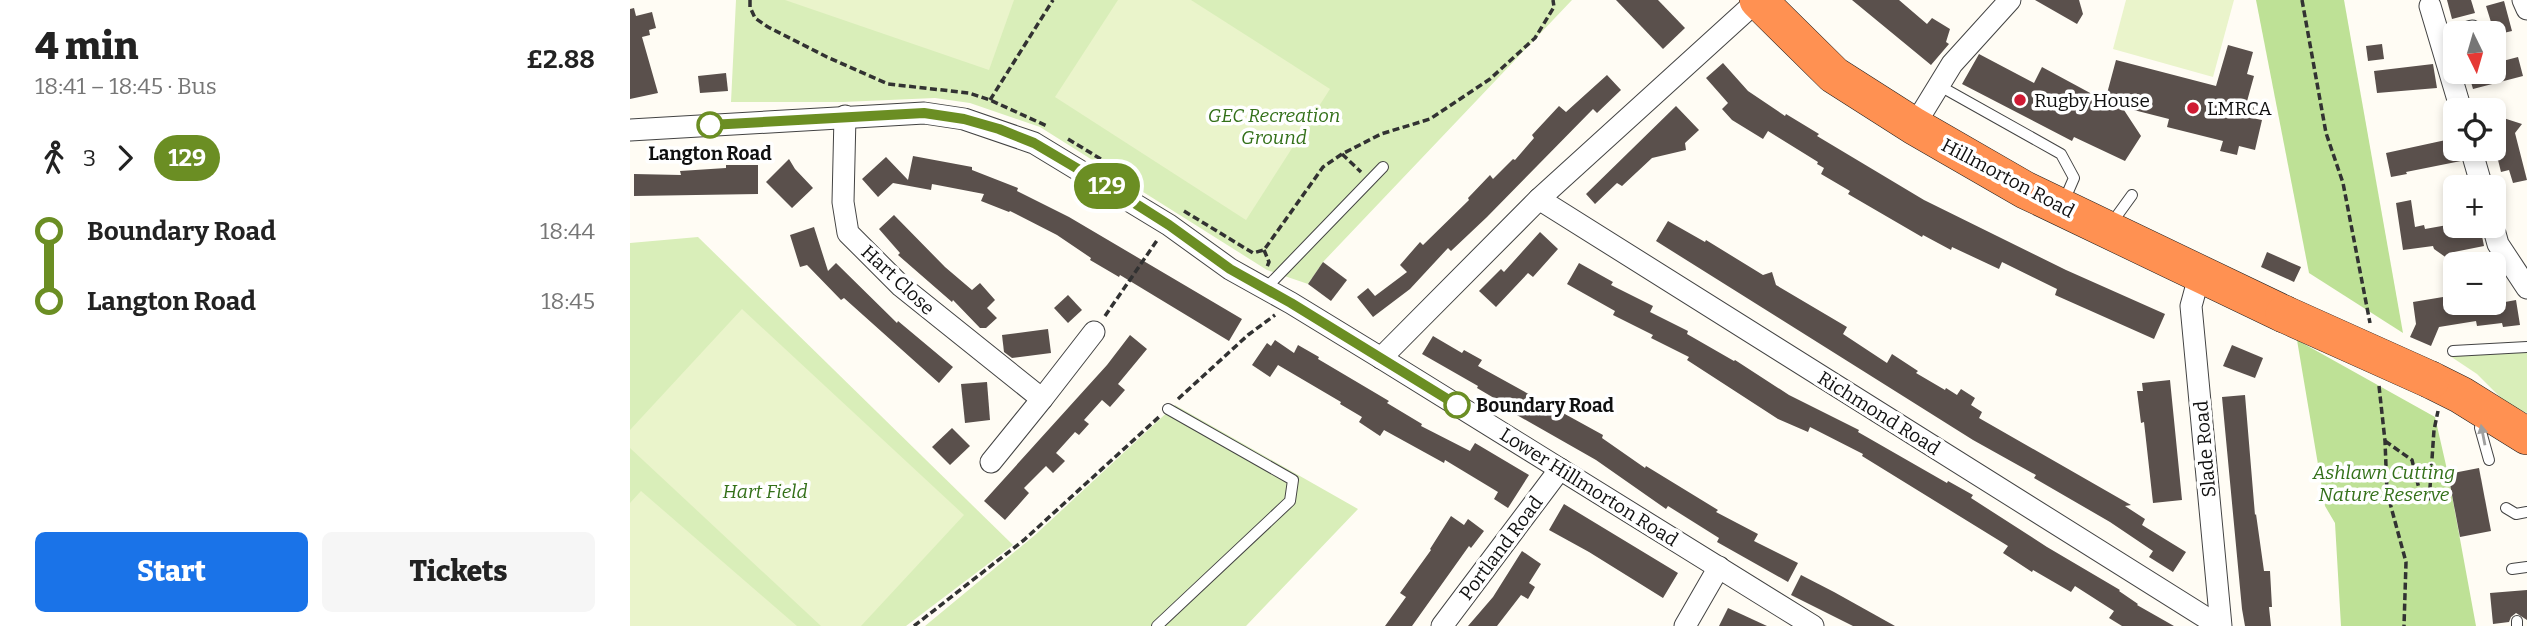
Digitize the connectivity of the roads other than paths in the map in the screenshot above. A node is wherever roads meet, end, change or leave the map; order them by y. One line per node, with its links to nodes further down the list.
1 (1758, 0): 9 (highway, Hillmorton Road); 13 (street)
2 (2010, 0): 7 (street)
3 (2523, 0): 5 (street)
4 (2429, 3): 6 (street)
5 (2527, 9)
6 (2443, 23)
7 (1938, 85): 9 (street); 14 (lane)
8 (845, 116): 10 (street, Lower Hillmorton Road); 18 (street, Lower Hillmorton Road); 24 (street, Hart Close)
9 (1914, 127): 14 (highway, Hillmorton Road)
10 (630, 130)
11 (1383, 167): 18 (lane)
12 (2132, 195): 15 (lane)
13 (1539, 200): 22 (street); 40 (street, Richmond Road)
14 (2061, 207): 15 (highway, Hillmorton Road)
15 (2107, 230): 17 (highway, Hillmorton Road)
16 (2496, 238): 19 (street)
17 (2200, 273): 23 (highway, Hillmorton Road, bridge); 40 (street, Slade Road)
18 (1266, 288): 22 (street, Lower Hillmorton Road)
19 (2527, 288)
20 (1094, 332): 24 (street)
21 (2527, 347): 23 (lane)
22 (1381, 358): 30 (street, Lower Hillmorton Road)
23 (2440, 371): 25 (highway, Hillmorton Road)
24 (1042, 399): 29 (street)
25 (2482, 408): 27 (highway, Hillmorton Road); 28 (lane, one-way to 25)
26 (1168, 409): 36 (lane)
27 (2527, 436)
28 (2489, 460)
29 (991, 462)
30 (1560, 469): 33 (street, Lower Hillmorton Road); 37 (street, Portland Road)
31 (2506, 508): 32 (lane)
32 (2527, 512)
33 (1719, 567): 38 (street); 39 (street, Lower Hillmorton Road)
34 (2527, 567): 35 (lane)
35 (2512, 569)
36 (1157, 626)
37 (1442, 626)
38 (1685, 626)
39 (1813, 626)
40 (2220, 626)

